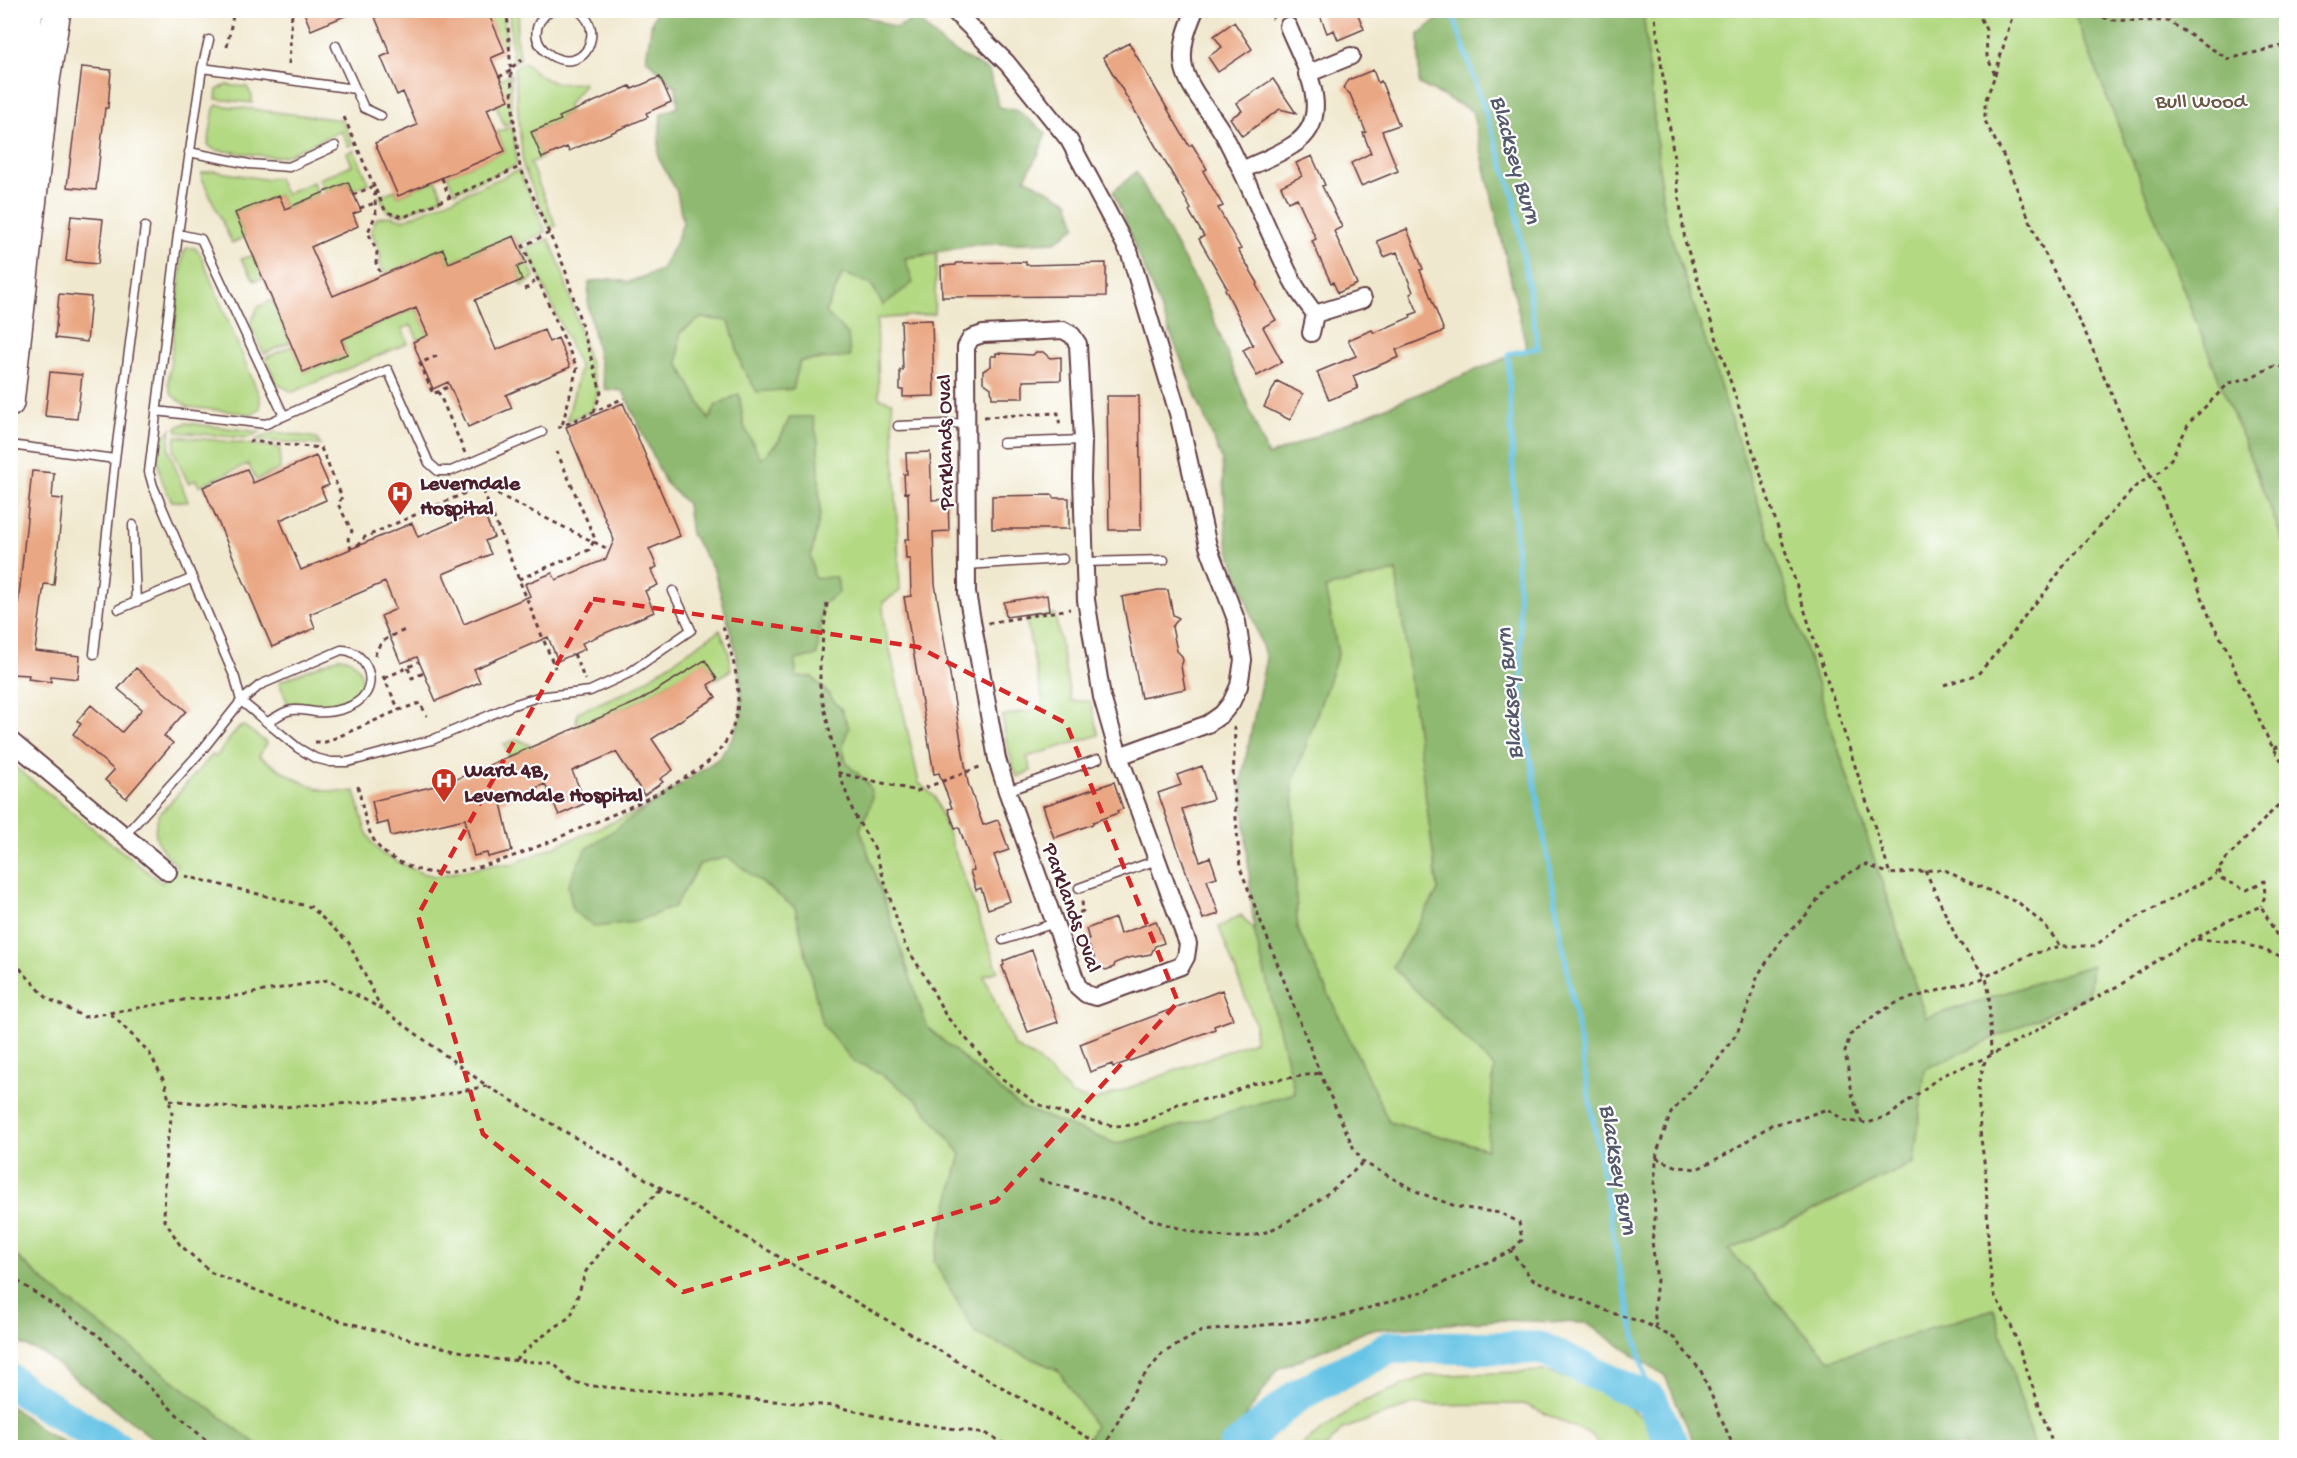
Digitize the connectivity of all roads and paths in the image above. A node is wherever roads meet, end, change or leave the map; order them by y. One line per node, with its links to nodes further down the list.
1 (29, 10): 27 (main road)
2 (57, 10): 27 (main road)
3 (234, 10): 18 (path)
4 (295, 10): 21 (path)
5 (507, 10): 23 (path)
6 (578, 10): 13 (lane)
7 (953, 10): 105 (street)
8 (1195, 10): 34 (street)
9 (1654, 10): 125 (path)
10 (1977, 10): 25 (path)
11 (2014, 10): 25 (path)
12 (2077, 10): 16 (path)
13 (544, 13)
14 (1288, 26): 24 (street)
15 (209, 40): 22 (lane)
16 (2286, 45)
17 (336, 46): 28 (lane)
18 (227, 47)
19 (1351, 56): 24 (street)
20 (522, 60): 23 (path)
21 (289, 64)
22 (202, 68): 28 (lane); 32 (lane)
23 (512, 69): 26 (path); 33 (path)
24 (1307, 74): 34 (street)
25 (1995, 75): 73 (path)
26 (499, 77)
27 (29, 79): 39 (main road); 58 (main road)
28 (355, 89): 29 (lane)
29 (381, 116)
30 (344, 117): 36 (path)
31 (335, 146): 32 (lane)
32 (189, 152): 46 (lane)
33 (520, 166): 38 (path); 45 (path)
34 (1242, 170): 51 (street)
35 (441, 178): 38 (path)
36 (374, 186): 37 (path); 40 (path); 42 (path)
37 (353, 195)
38 (449, 197): 42 (path)
39 (10, 199)
40 (375, 203): 41 (path); 43 (path)
41 (360, 208)
42 (386, 212): 43 (path)
43 (376, 214): 47 (path)
44 (145, 227): 72 (lane)
45 (549, 233): 48 (path); 60 (path)
46 (178, 234): 59 (lane); 61 (lane)
47 (380, 272)
48 (537, 279): 49 (path); 60 (path)
49 (524, 289)
50 (1363, 299): 51 (street)
51 (1315, 314): 52 (street)
52 (1311, 333)
53 (437, 356): 56 (path)
54 (2286, 366): 73 (path)
55 (450, 386): 56 (path)
56 (438, 391): 71 (path)
57 (624, 398): 60 (path)
58 (10, 403)
59 (156, 411): 61 (lane); 84 (lane)
60 (594, 412)
61 (284, 416): 64 (lane)
62 (967, 420): 63 (lane); 65 (street, Parklands Oval); 67 (path); 83 (street, Parklands Oval)
63 (898, 426)
64 (542, 432)
65 (1083, 440): 67 (lane); 82 (street, Parklands Oval)
66 (249, 441): 78 (path)
67 (1060, 441): 68 (lane)
68 (1003, 442)
69 (10, 445): 72 (lane)
70 (557, 452): 76 (path)
71 (466, 454)
72 (114, 459): 94 (lane)
73 (2151, 475): 102 (path); 111 (path)
74 (481, 486): 76 (path); 77 (path); 85 (path)
75 (133, 525): 87 (lane)
76 (593, 543): 79 (path); 85 (path)
77 (357, 546)
78 (351, 549)
79 (610, 550)
80 (1064, 559): 83 (lane)
81 (1164, 560): 82 (lane)
82 (1084, 562): 89 (street, Parklands Oval)
83 (966, 565): 92 (street, Parklands Oval)
84 (193, 578): 87 (lane); 103 (lane)
85 (519, 579): 99 (path)
86 (674, 591): 107 (lane)
87 (136, 602): 90 (lane)
88 (827, 603): 116 (path)
89 (1087, 606): 92 (path); 112 (street, Parklands Oval)
90 (119, 609)
91 (722, 623): 117 (path)
92 (973, 626): 113 (street, Parklands Oval)
93 (405, 630): 95 (path)
94 (94, 654)
95 (375, 658)
96 (419, 662): 98 (path)
97 (380, 668): 101 (path)
98 (408, 668): 100 (path); 101 (path)
99 (555, 668)
100 (424, 673)
101 (384, 678): 104 (path)
102 (1944, 685)
103 (241, 701): 107 (lane); 107 (lane); 120 (lane)
104 (399, 710): 106 (path); 109 (path)
105 (1222, 714): 112 (street); 140 (path)
106 (427, 716)
107 (267, 722)
108 (10, 740): 120 (street)
109 (315, 742)
110 (2286, 745): 111 (path)
111 (2274, 748): 115 (path)
112 (1119, 756): 121 (street, Parklands Oval)
113 (997, 759): 116 (path); 118 (street, Parklands Oval)
114 (1098, 759): 118 (lane)
115 (2286, 768)
116 (839, 773): 140 (path)
117 (358, 786)
118 (1007, 791): 128 (street, Parklands Oval)
119 (2286, 797): 123 (path)
120 (125, 835): 124 (street)
121 (1157, 860): 126 (lane); 128 (street, Parklands Oval)
122 (1925, 870): 125 (path); 131 (path); 135 (path)
123 (2218, 870): 127 (path); 131 (path)
124 (168, 872): 136 (path)
125 (1890, 874): 144 (path)
126 (1079, 888): 128 (path)
127 (2261, 906): 129 (path); 133 (path)
128 (1056, 923): 130 (lane)
129 (2195, 938): 134 (path); 138 (path)
130 (1003, 940)
131 (2061, 946): 135 (path)
132 (10, 953): 137 (path)
133 (2286, 953)
134 (2286, 958)
135 (1986, 977): 138 (path); 143 (path)
136 (381, 1008): 137 (path); 141 (path)
137 (111, 1014): 142 (path)
138 (1991, 1055): 139 (path)
139 (1986, 1058): 143 (path); 156 (path)
140 (1320, 1073): 145 (path)
141 (487, 1086): 142 (path); 147 (path)
142 (169, 1100): 151 (path)
143 (1862, 1123): 144 (path)
144 (1656, 1158): 150 (path)
145 (1363, 1162): 146 (path); 148 (path)
146 (1039, 1180)
147 (662, 1188): 151 (path); 152 (path)
148 (1511, 1251): 150 (path); 152 (path)
149 (10, 1276): 153 (path)
150 (1656, 1328): 155 (path)
151 (515, 1360): 154 (path)
152 (1104, 1447)
153 (215, 1448)
154 (1012, 1448)
155 (1734, 1448)
156 (2054, 1448)

